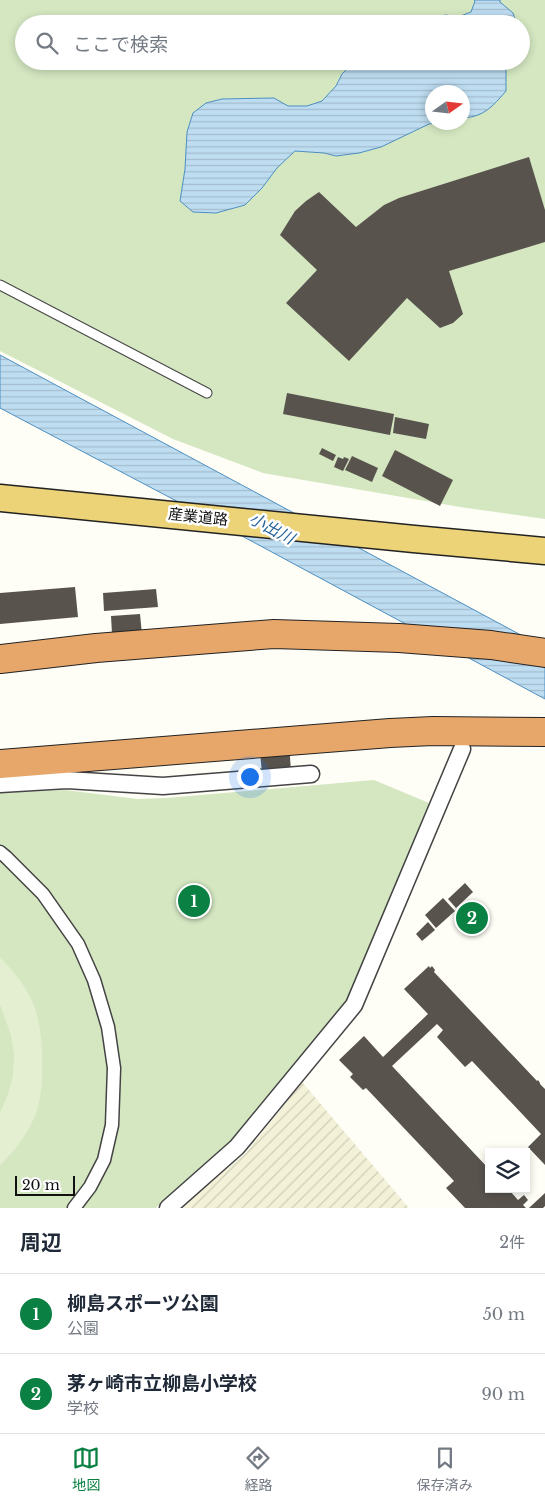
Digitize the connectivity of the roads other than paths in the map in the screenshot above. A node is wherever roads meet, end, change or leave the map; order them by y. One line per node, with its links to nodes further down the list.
1 (0, 285): 2 (lane)
2 (207, 393)
3 (0, 498): 4 (main road, 産業道路)
4 (545, 551)
5 (545, 653): 6 (highway)
6 (0, 659)
7 (545, 732): 9 (highway)
8 (462, 749): 14 (street)
9 (0, 764)
10 (311, 774): 11 (street)
11 (0, 784)
12 (0, 852): 13 (street)
13 (74, 1208)
14 (168, 1208)

